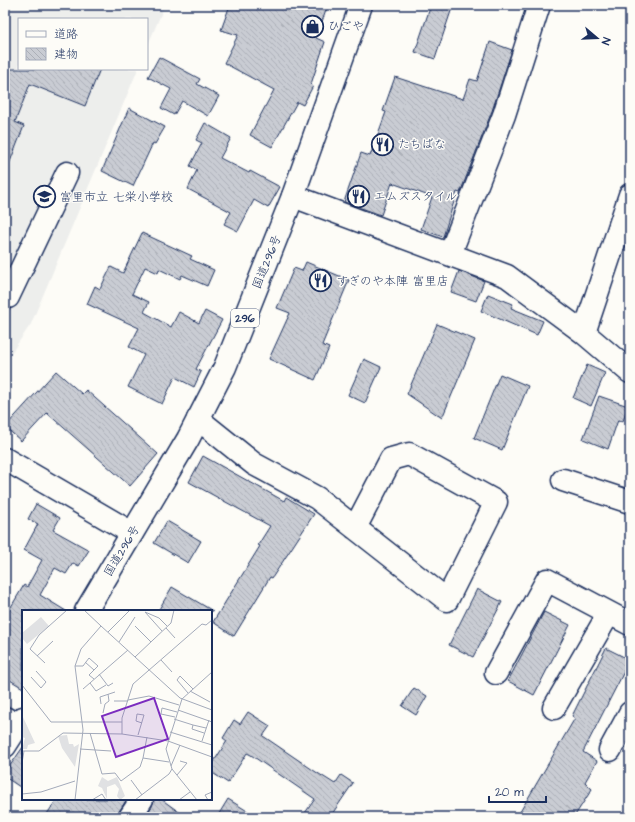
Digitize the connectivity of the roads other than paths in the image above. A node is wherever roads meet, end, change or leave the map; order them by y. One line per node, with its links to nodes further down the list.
1 (539, 5): 6 (main road)
2 (359, 6): 5 (main road, 国道296号 / 296)
3 (67, 173): 7 (main road)
4 (630, 195): 8 (main road)
5 (294, 196): 6 (main road); 10 (main road, 国道296号 / 296)
6 (450, 254): 8 (main road)
7 (8, 296)
8 (584, 333): 9 (main road)
9 (630, 372)
10 (198, 419): 14 (main road); 15 (main road, 国道296号 / 296)
11 (5, 459): 15 (main road)
12 (562, 480): 13 (main road)
13 (630, 502)
14 (356, 528): 14 (main road)
15 (132, 533): 16 (main road, 国道296号 / 296)
16 (87, 610)
17 (609, 613): 18 (main road); 19 (main road); 20 (main road)
18 (630, 624)
19 (496, 673)
20 (554, 708)
21 (630, 713): 24 (main road)
22 (15, 720): 23 (main road)
23 (5, 746)
24 (610, 750)
25 (141, 800): 26 (main road)
26 (130, 817)

